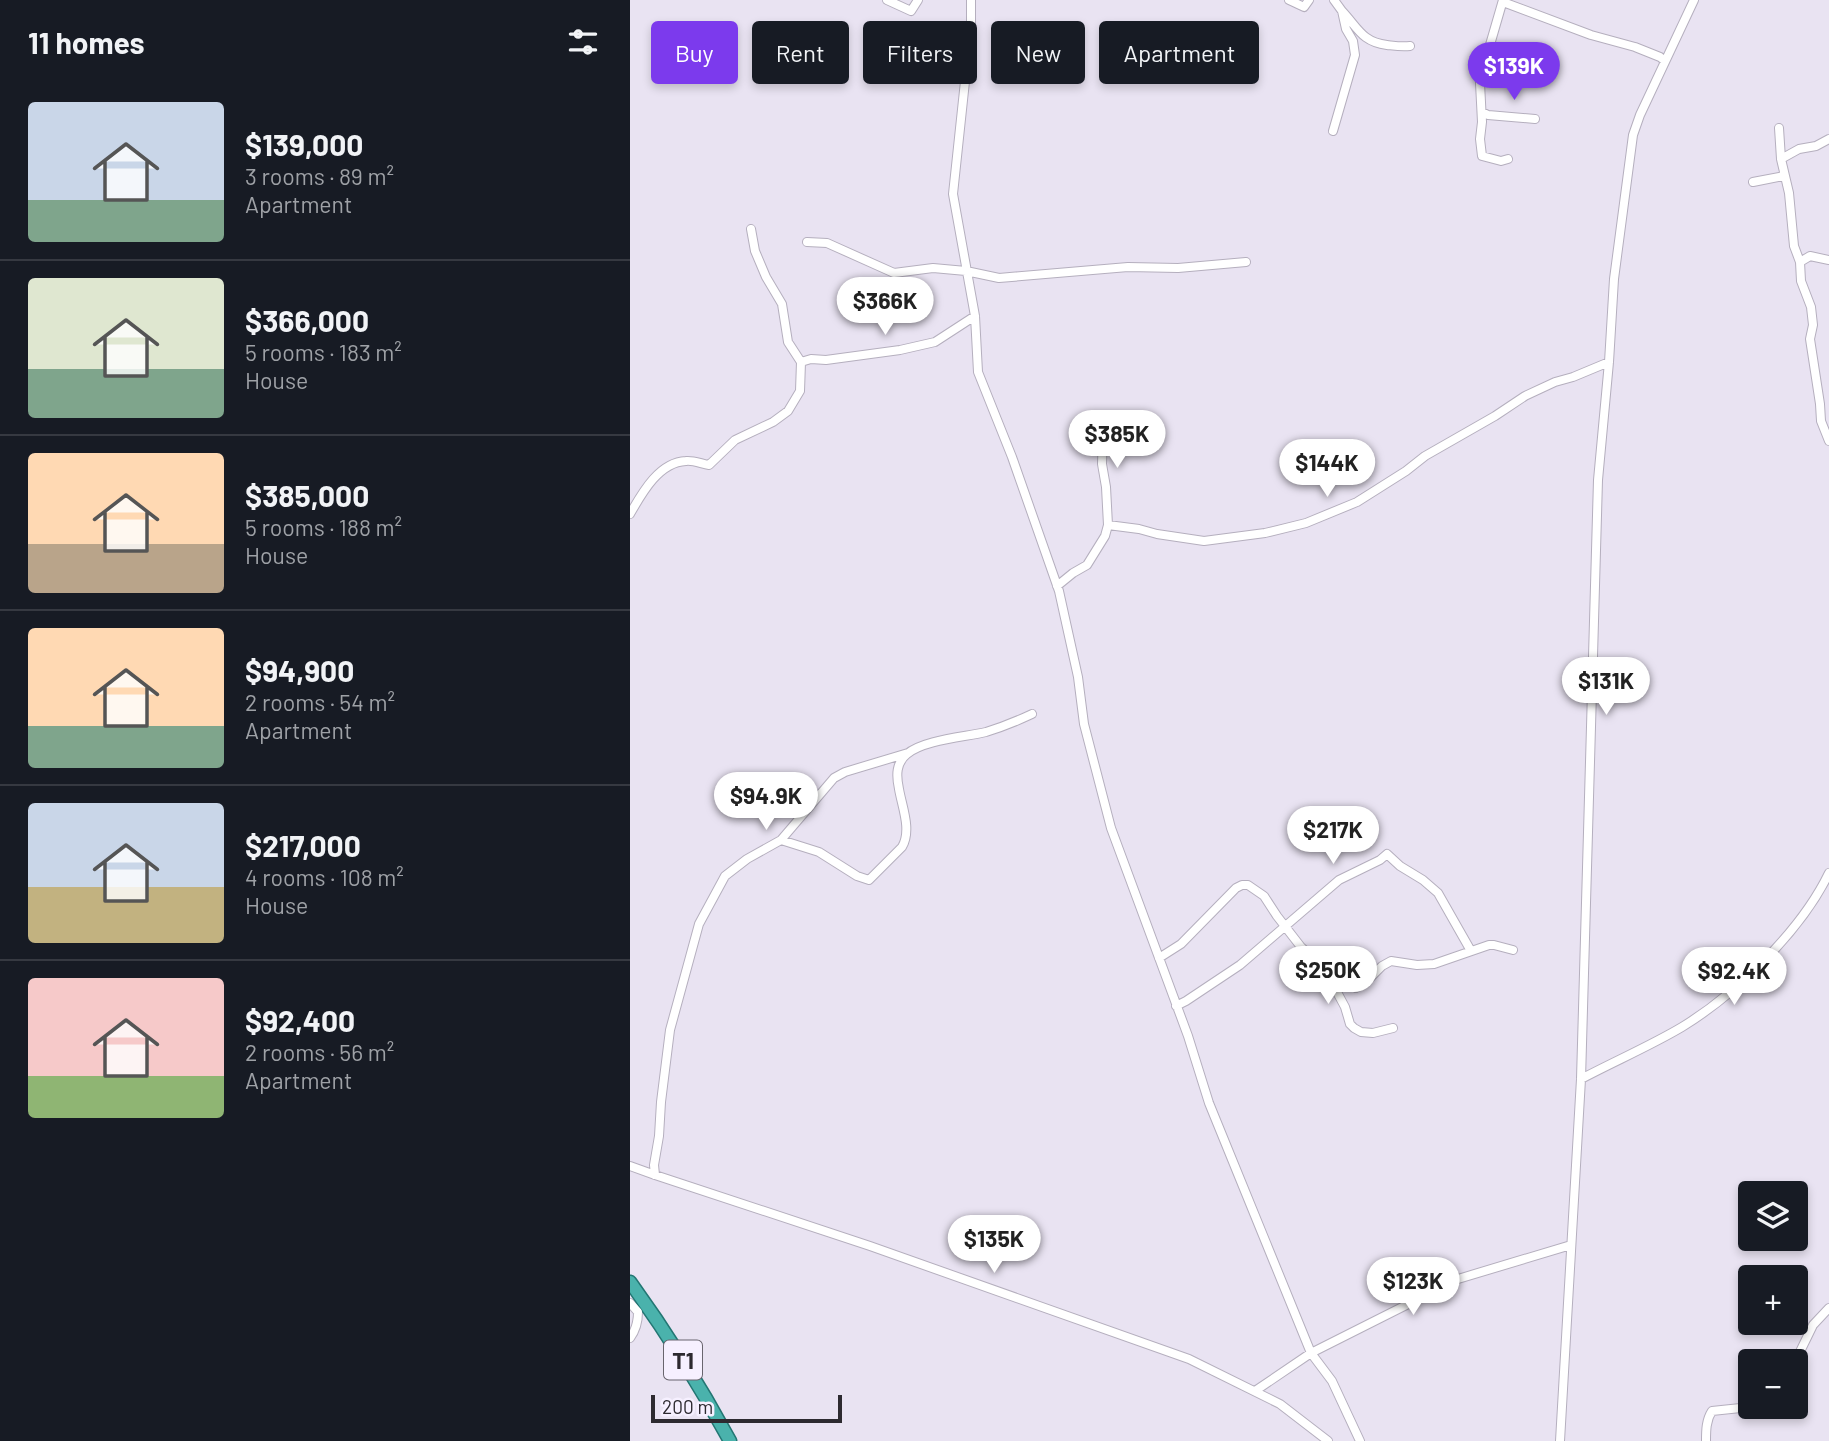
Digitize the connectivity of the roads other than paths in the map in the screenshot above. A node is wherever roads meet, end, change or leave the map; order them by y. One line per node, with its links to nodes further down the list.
1 (887, 0): 2 (street)
2 (918, 0)
3 (971, 0): 26 (street)
4 (1289, 0): 5 (street)
5 (1309, 0)
6 (1334, 0): 9 (street)
7 (1694, 0): 11 (street)
8 (1503, 1): 11 (street); 12 (street)
9 (1342, 11): 10 (street); 15 (street)
10 (1410, 46)
11 (1665, 61): 29 (street)
12 (1482, 111): 13 (street); 17 (street)
13 (1535, 119)
14 (1779, 128): 18 (street)
15 (1334, 131)
16 (1829, 139): 18 (street)
17 (1508, 159)
18 (1780, 159): 19 (street)
19 (1784, 176): 20 (street); 25 (street)
20 (1753, 182)
21 (751, 229): 28 (street)
22 (807, 243): 26 (street)
23 (1829, 260): 25 (street)
24 (1246, 262): 26 (street)
25 (1800, 262): 31 (street)
26 (966, 271): 27 (street)
27 (975, 316): 28 (street); 34 (street)
28 (801, 362): 32 (street)
29 (1609, 362): 33 (street); 46 (street)
30 (1099, 421): 33 (street)
31 (1829, 441)
32 (630, 514)
33 (1108, 525): 34 (street)
34 (1057, 586): 42 (street)
35 (1032, 714): 36 (street)
36 (908, 753): 37 (street); 37 (street)
37 (781, 840): 48 (street)
38 (1829, 873): 46 (street)
39 (1286, 926): 41 (street); 42 (street); 44 (street); 45 (street)
40 (1513, 950): 41 (street)
41 (1471, 951): 43 (street)
42 (1158, 958): 44 (street)
43 (1356, 988)
44 (1176, 1006): 55 (street)
45 (1393, 1028)
46 (1581, 1079): 49 (street)
47 (630, 1166): 48 (street)
48 (655, 1175): 56 (street)
49 (1571, 1245): 55 (street); 61 (street)
50 (630, 1282): 58 (highway, T1)
51 (630, 1303): 53 (street)
52 (1829, 1308): 54 (street)
53 (630, 1338)
54 (1800, 1349)
55 (1311, 1353): 56 (street); 60 (street)
56 (1255, 1391): 59 (street)
57 (1738, 1408): 62 (street)
58 (730, 1441)
59 (1328, 1441)
60 (1360, 1441)
61 (1560, 1441)
62 (1706, 1441)

